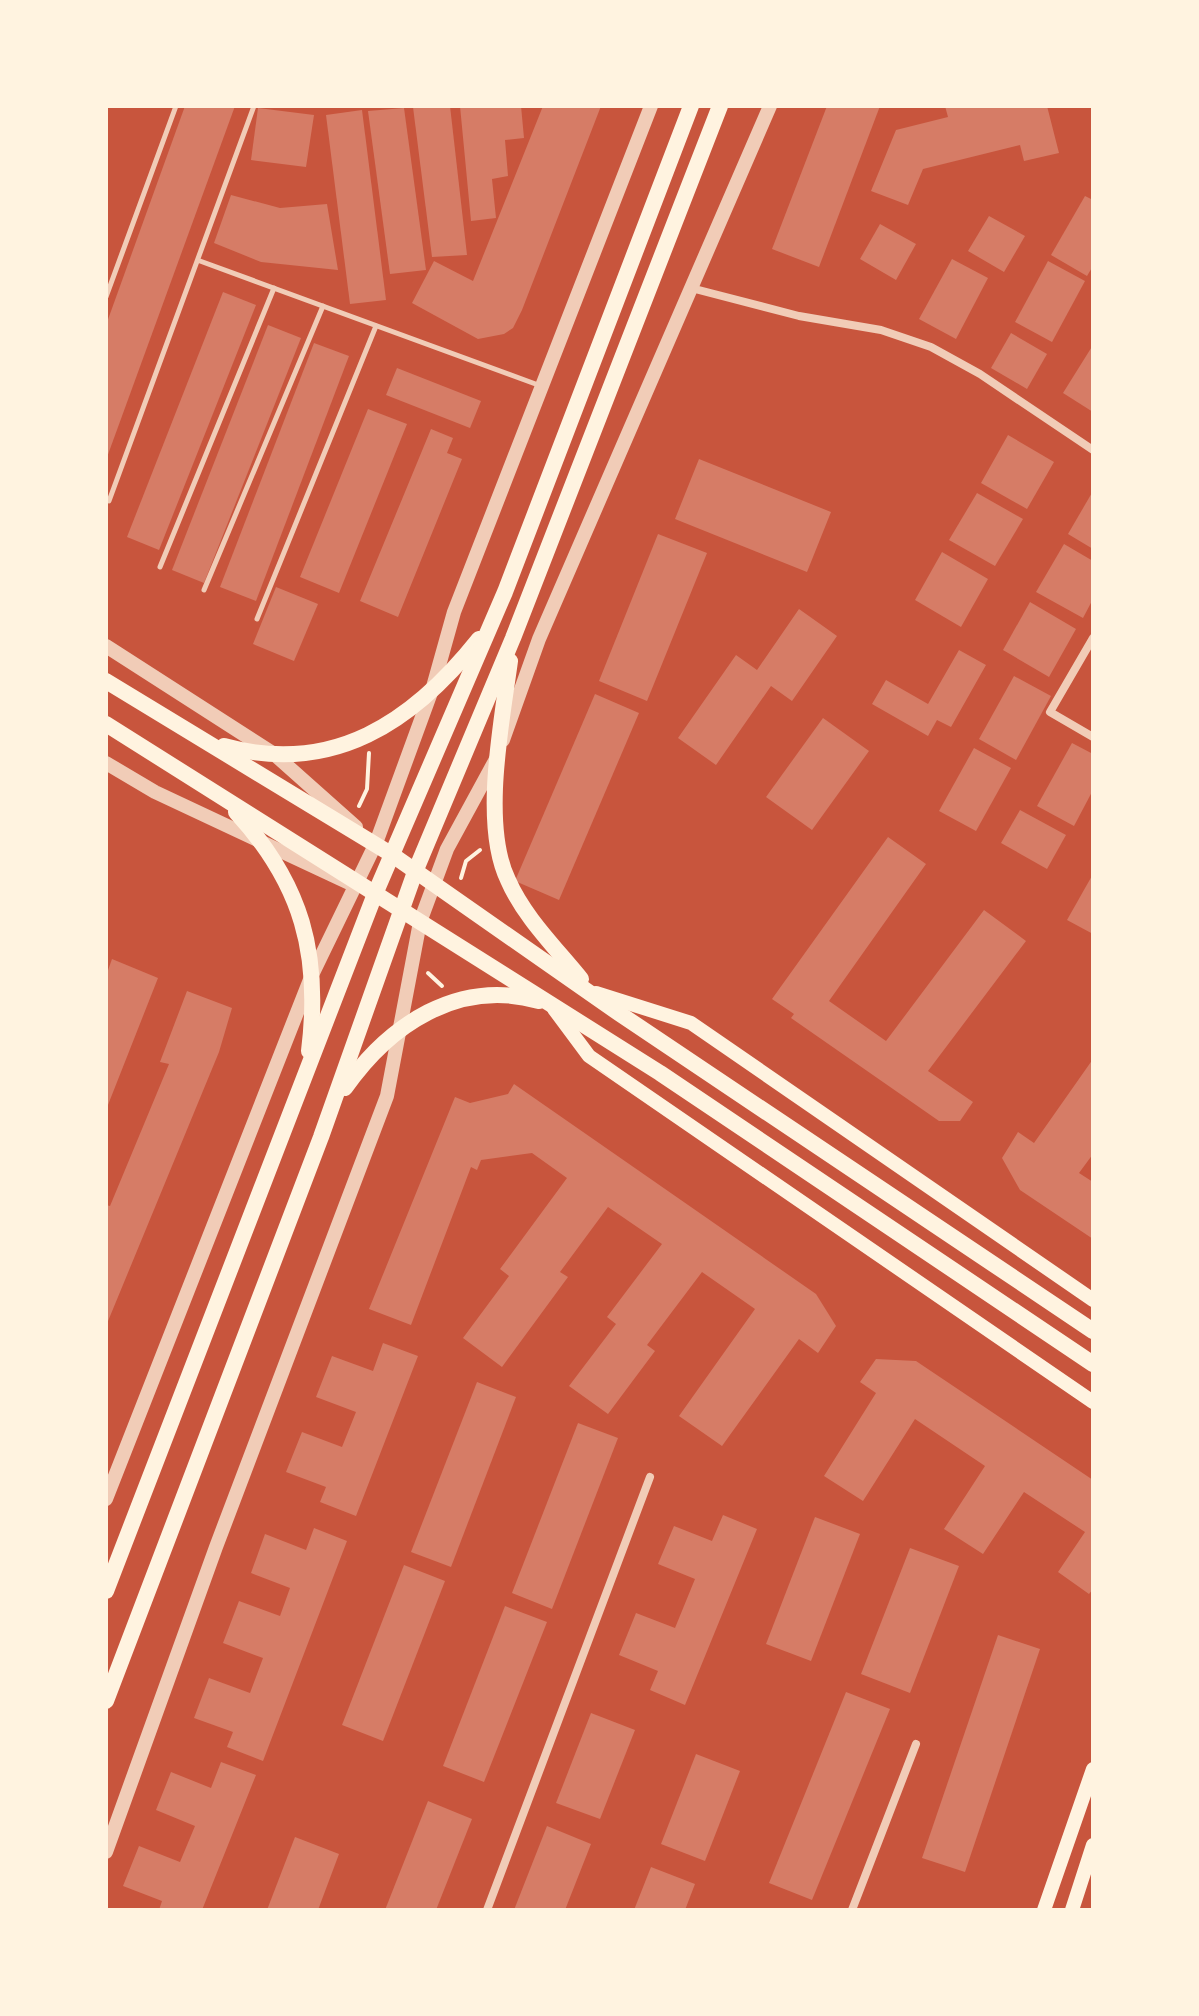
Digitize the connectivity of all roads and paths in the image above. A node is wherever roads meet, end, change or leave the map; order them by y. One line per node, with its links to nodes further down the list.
1 (176, 106): 10 (lane)
2 (254, 106): 7 (lane)
3 (691, 106): 18 (main road)
4 (720, 106): 20 (main road)
5 (770, 106): 9 (street)
6 (649, 107): 13 (street)
7 (200, 261): 8 (lane); 15 (lane)
8 (274, 288): 11 (lane); 16 (lane)
9 (691, 288): 14 (street); 29 (street)
10 (106, 297)
11 (323, 306): 12 (lane); 17 (lane)
12 (376, 326): 13 (lane); 19 (lane)
13 (542, 386): 24 (street)
14 (1093, 450)
15 (109, 501)
16 (160, 567)
17 (204, 590)
18 (505, 592): 24 (main road); 34 (main road)
19 (257, 619)
20 (513, 638): 29 (main road); 35 (main road)
21 (1093, 638): 26 (street)
22 (106, 646): 28 (street)
23 (106, 681): 27 (main road)
24 (433, 687): 28 (main road); 33 (street)
25 (106, 724): 31 (main road)
26 (1093, 737)
27 (210, 743): 28 (main road); 33 (main road)
28 (274, 754): 33 (street)
29 (498, 755): 36 (street); 42 (main road)
30 (106, 763): 32 (street)
31 (191, 776): 32 (main road); 37 (main road)
32 (260, 838): 37 (street); 41 (main road)
33 (376, 844): 34 (main road); 37 (street)
34 (391, 854): 35 (main road); 38 (main road)
35 (415, 872): 36 (main road); 39 (main road)
36 (435, 884): 40 (street); 42 (main road)
37 (358, 885): 38 (main road); 41 (street)
38 (375, 894): 39 (main road); 45 (main road)
39 (402, 911): 40 (main road); 46 (main road)
40 (420, 922): 43 (main road); 44 (street)
41 (311, 977): 45 (main road); 52 (street)
42 (592, 992): 47 (main road); 48 (main road)
43 (551, 1005): 44 (main road); 49 (main road); 50 (main road)
44 (402, 1026): 46 (main road); 58 (street)
45 (301, 1091): 53 (main road)
46 (321, 1137): 54 (main road)
47 (1093, 1300)
48 (1093, 1331)
49 (1093, 1364)
50 (1093, 1402)
51 (650, 1477): 59 (street)
52 (106, 1499)
53 (106, 1591)
54 (106, 1701)
55 (916, 1744): 60 (street)
56 (1093, 1769): 61 (main road)
57 (1093, 1845): 62 (main road)
58 (106, 1852)
59 (487, 1910)
60 (852, 1910)
61 (1044, 1910)
62 (1072, 1910)

